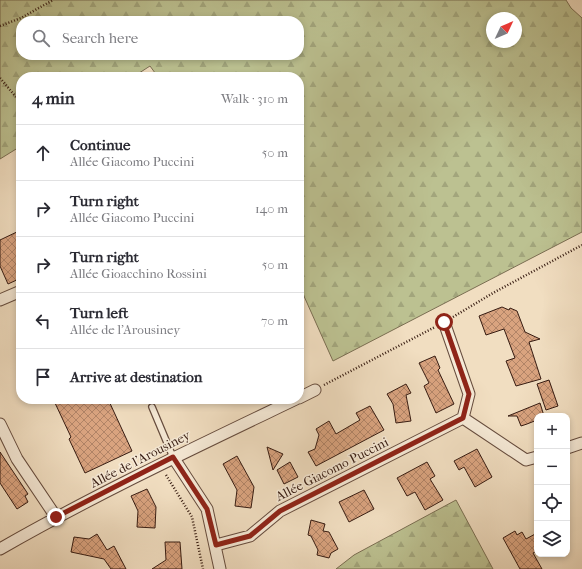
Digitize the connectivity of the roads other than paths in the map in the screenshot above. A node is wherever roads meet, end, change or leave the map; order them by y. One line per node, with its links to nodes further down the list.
1 (16, 292): 2 (street)
2 (0, 300)
3 (444, 322): 8 (street)
4 (315, 390): 5 (street)
5 (304, 396)
6 (285, 404): 12 (street, Allée de l'Arousiney)
7 (152, 407): 12 (lane)
8 (463, 418): 13 (street); 15 (street, Allée Giacomo Puccini)
9 (0, 424): 14 (street)
10 (582, 443): 11 (street)
11 (570, 447)
12 (173, 457): 14 (street, Allée de l'Arousiney); 15 (street)
13 (534, 458)
14 (56, 517): 16 (street, Allée de l'Arousiney)
15 (216, 545): 17 (street)
16 (0, 549)
17 (220, 569)

